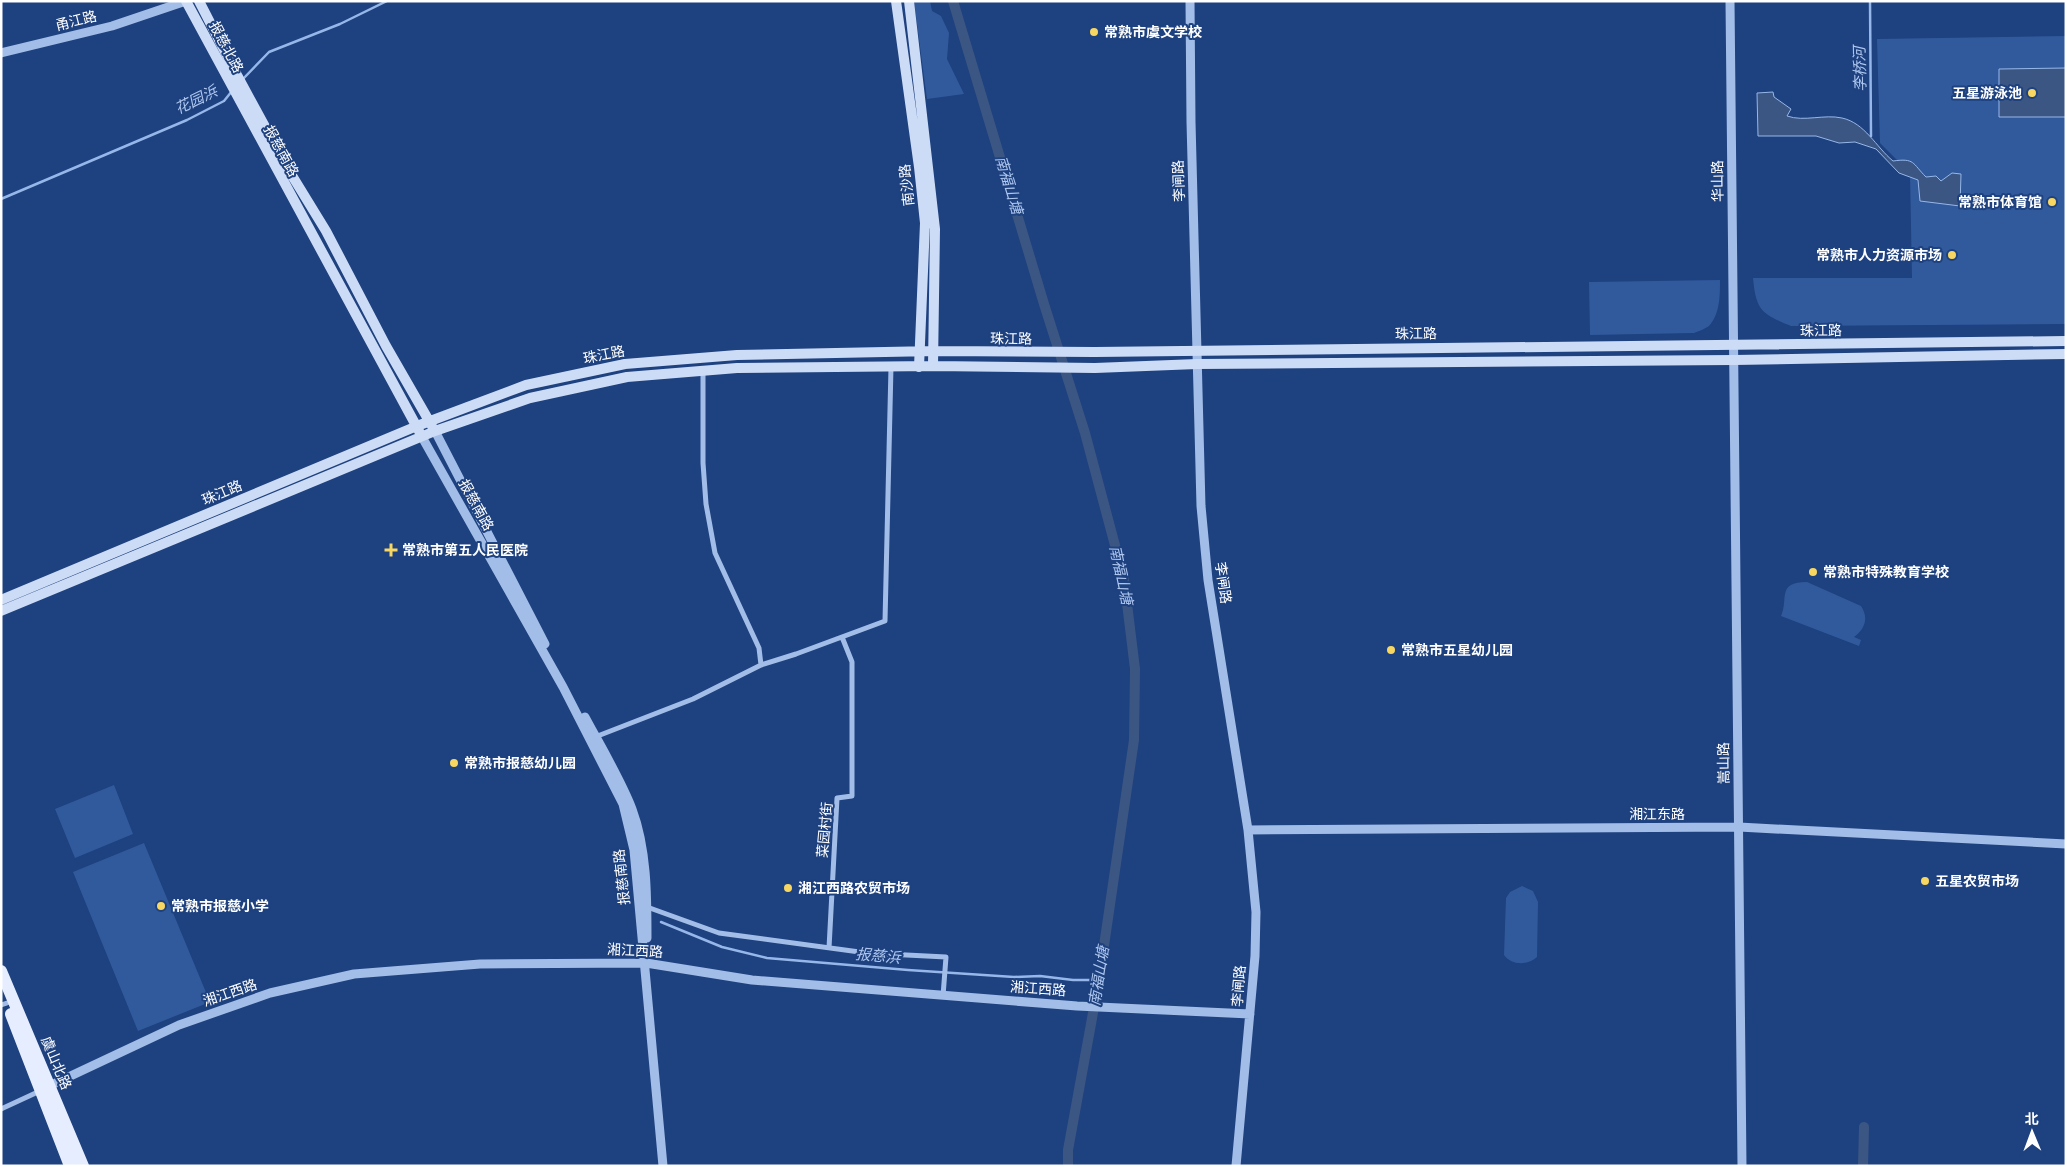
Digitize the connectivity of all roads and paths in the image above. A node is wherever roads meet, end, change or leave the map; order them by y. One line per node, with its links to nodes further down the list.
1 (186, 1): 7 (street, 甬江路); 9 (main road, 报慈北路)
2 (199, 1): 8 (main road, 报慈北路)
3 (896, 1): 14 (main road, 南沙路)
4 (909, 1): 13 (main road, 南沙路)
5 (1190, 1): 12 (street, 李闸路)
6 (1730, 1): 11 (street, 华山路)
7 (1, 53)
8 (253, 105): 22 (main road, 报慈南路)
9 (241, 106): 23 (main road, 报慈南路)
10 (2066, 341): 11 (main road, 珠江路)
11 (1734, 346): 12 (main road, 珠江路); 16 (street, 华山路)
12 (1197, 350): 13 (main road, 珠江路); 17 (street, 李闸路)
13 (934, 351): 14 (main road, 珠江路); 18 (main road, 南沙路)
14 (920, 352): 20 (main road, 南沙路); 22 (main road, 珠江路)
15 (2066, 354): 16 (main road, 珠江路)
16 (1734, 360): 17 (main road, 珠江路); 31 (street, 嵩山路)
17 (1197, 364): 18 (main road, 珠江路); 32 (street, 李闸路)
18 (933, 366): 20 (main road, 珠江路)
19 (891, 367): 20 (main road, 珠江路); 21 (main road, 珠江路); 28 (street)
20 (920, 367)
21 (703, 371): 24 (main road, 珠江路); 29 (street)
22 (430, 421): 23 (main road, 珠江路); 24 (main road, 报慈南路)
23 (417, 426): 25 (main road, 报慈南路); 26 (main road, 珠江路)
24 (435, 431): 25 (main road, 珠江路); 30 (street, 报慈南路)
25 (422, 437): 27 (main road, 珠江路); 36 (street, 报慈南路)
26 (1, 600)
27 (1, 611)
28 (842, 637): 29 (street); 35 (street, 菜园村街)
29 (761, 665): 30 (street)
30 (596, 736): 34 (street, 报慈南路)
31 (1739, 827): 32 (street, 湘江东路); 33 (street, 湘江东路); 47 (street, 嵩山路)
32 (1248, 830): 40 (street, 李闸路)
33 (2066, 844)
34 (647, 907): 35 (street); 36 (street, 报慈南路)
35 (830, 948): 38 (street)
36 (646, 963): 38 (street, 湘江西路); 41 (street, 湘江西路); 45 (street, 报慈南路)
37 (1, 972): 41 (main road, 虞山北路)
38 (943, 996): 40 (street, 湘江西路)
39 (3, 1000): 41 (main road, 虞山北路)
40 (1250, 1014): 46 (street, 李闸路)
41 (44, 1088): 42 (street); 43 (main road, 虞山北路); 44 (main road, 虞山北路)
42 (1, 1109)
43 (70, 1166)
44 (83, 1166)
45 (664, 1166)
46 (1236, 1166)
47 (1742, 1166)

